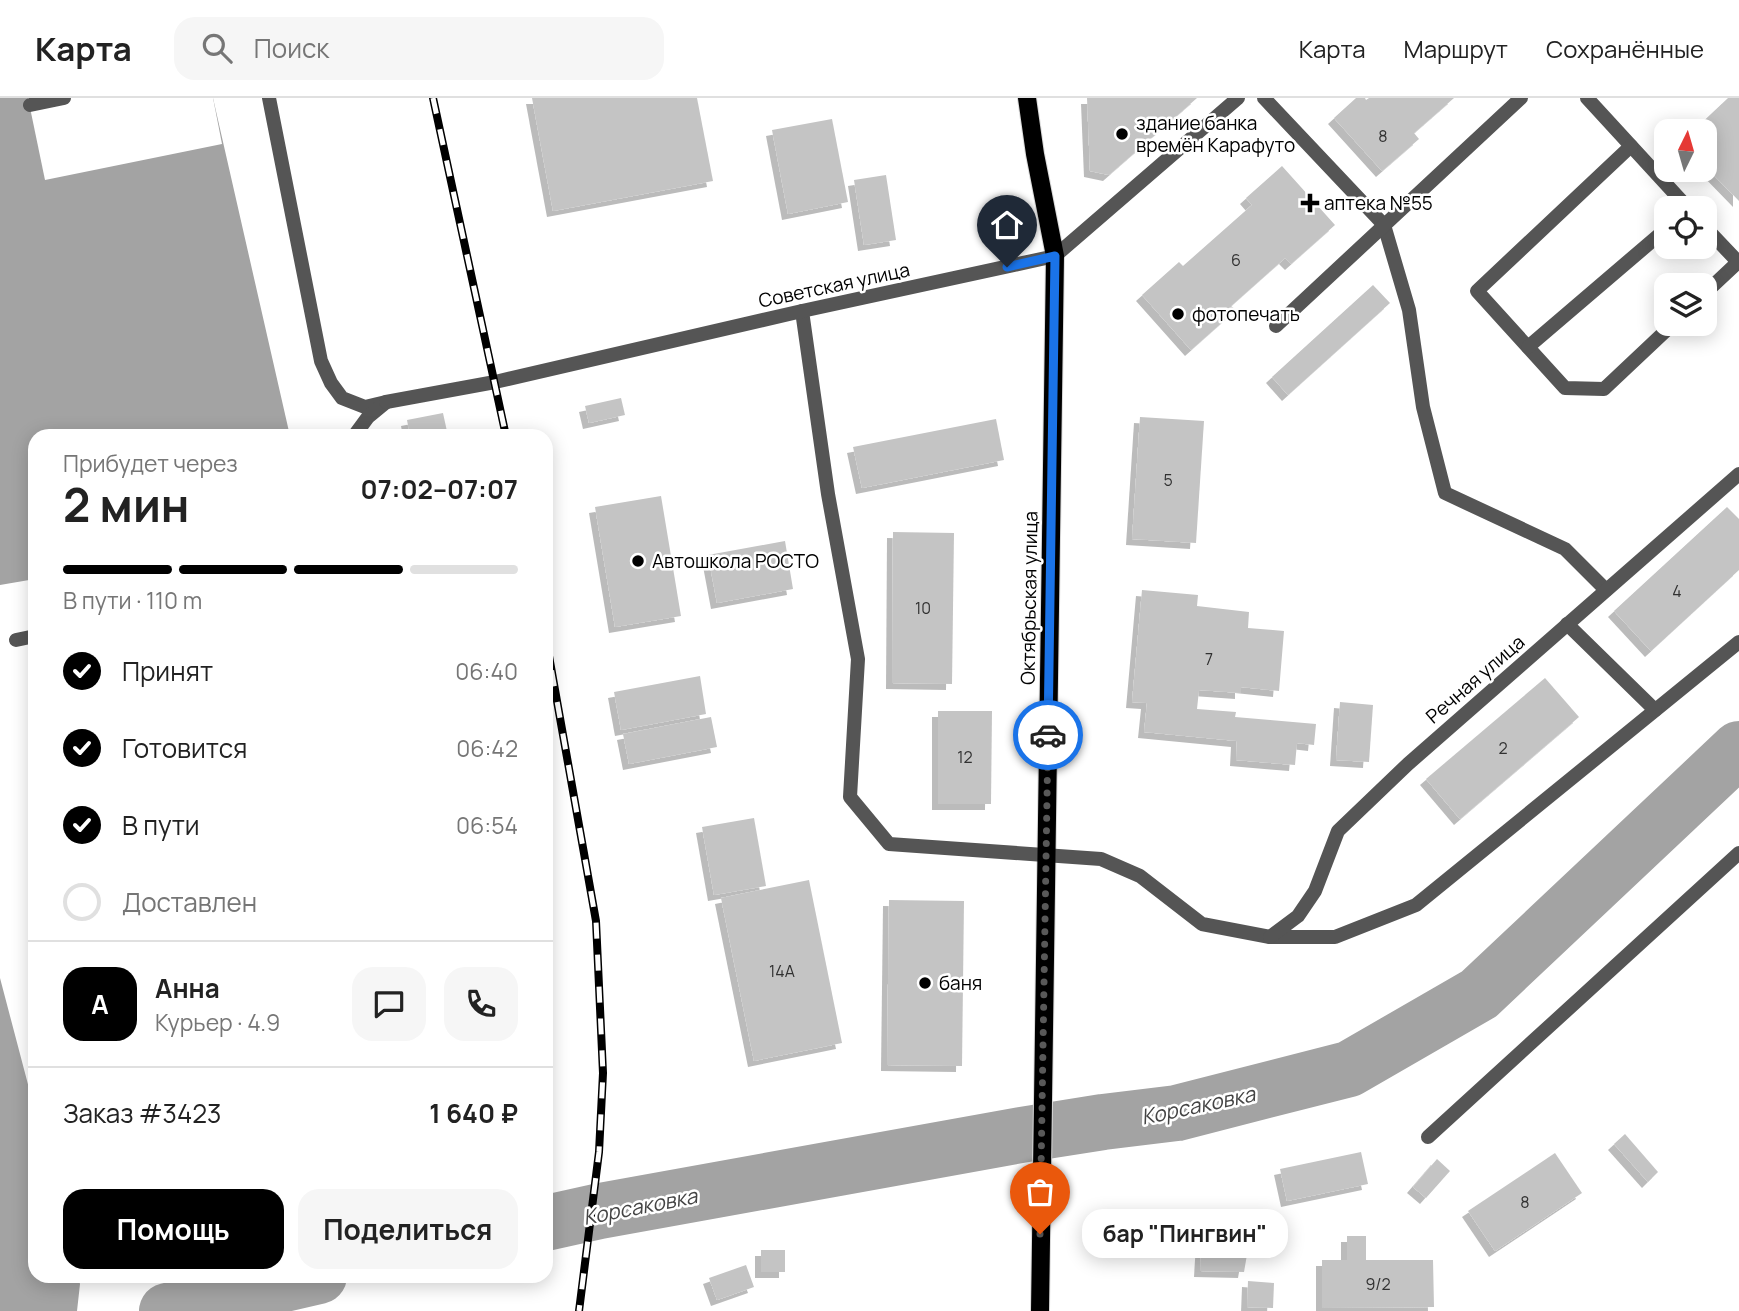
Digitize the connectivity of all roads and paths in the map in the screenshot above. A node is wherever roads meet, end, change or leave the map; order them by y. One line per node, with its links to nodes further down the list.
1 (64, 98): 8 (street)
2 (269, 98): 20 (street, Советская улица)
3 (1027, 98): 14 (main road, Октябрьская улица)
4 (1238, 98): 14 (street, Советская улица)
5 (1264, 98): 11 (street)
6 (1521, 98): 11 (street)
7 (1587, 98): 9 (street)
8 (30, 105)
9 (1631, 146): 10 (street); 19 (street)
10 (1677, 196)
11 (1384, 225): 17 (street); 23 (street)
12 (1654, 239): 19 (street)
13 (1717, 240): 15 (street)
14 (1055, 256): 16 (street, Советская улица); 30 (main road, Октябрьская улица)
15 (1717, 282)
16 (802, 311): 20 (street, Советская улица); 30 (street)
17 (1276, 326)
18 (1660, 336): 19 (street)
19 (1528, 347)
20 (386, 402): 21 (street)
21 (359, 429)
22 (1739, 474): 23 (street, Речная улица)
23 (1606, 590): 24 (street, Речная улица)
24 (1567, 624): 28 (street); 31 (street, Речная улица)
25 (28, 637): 26 (street)
26 (16, 640)
27 (1739, 642): 28 (street)
28 (1655, 710): 31 (street)
29 (1739, 853): 32 (street)
30 (1046, 856): 31 (street); 33 (main road, Октябрьская улица)
31 (1270, 937)
32 (1428, 1137)
33 (1040, 1311)

